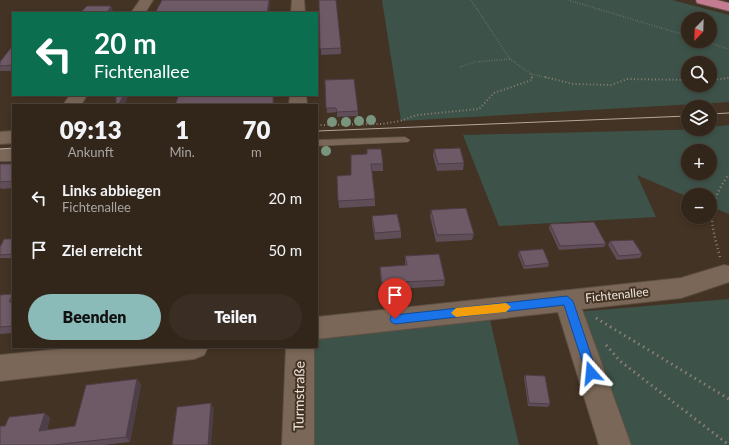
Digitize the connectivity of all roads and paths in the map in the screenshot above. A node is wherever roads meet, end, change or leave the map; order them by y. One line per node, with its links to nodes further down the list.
1 (147, 0): 7 (street)
2 (298, 0): 8 (street)
3 (471, 0): 12 (path)
4 (568, 0): 9 (path)
5 (702, 0): 6 (highway)
6 (729, 7)
7 (139, 12)
8 (298, 12)
9 (681, 34)
10 (717, 45): 11 (path)
11 (729, 49)
12 (510, 59): 13 (path); 14 (path)
13 (460, 67)
14 (530, 74): 17 (path); 18 (path)
15 (729, 78): 16 (path)
16 (717, 79)
17 (681, 80)
18 (318, 125)
19 (12, 137): 20 (street)
20 (0, 138)
21 (405, 140): 22 (lane)
22 (318, 143)
23 (0, 155): 24 (street)
24 (12, 155)
25 (729, 174): 26 (path)
26 (724, 274): 27 (street, Fichtenallee)
27 (567, 301): 28 (street, Fichtenallee); 33 (path); 35 (street)
28 (318, 328)
29 (601, 339): 36 (path)
30 (185, 348): 32 (street)
31 (300, 348): 34 (street, Turmstraße)
32 (0, 368)
33 (729, 399)
34 (298, 445)
35 (616, 445)
36 (729, 445)

